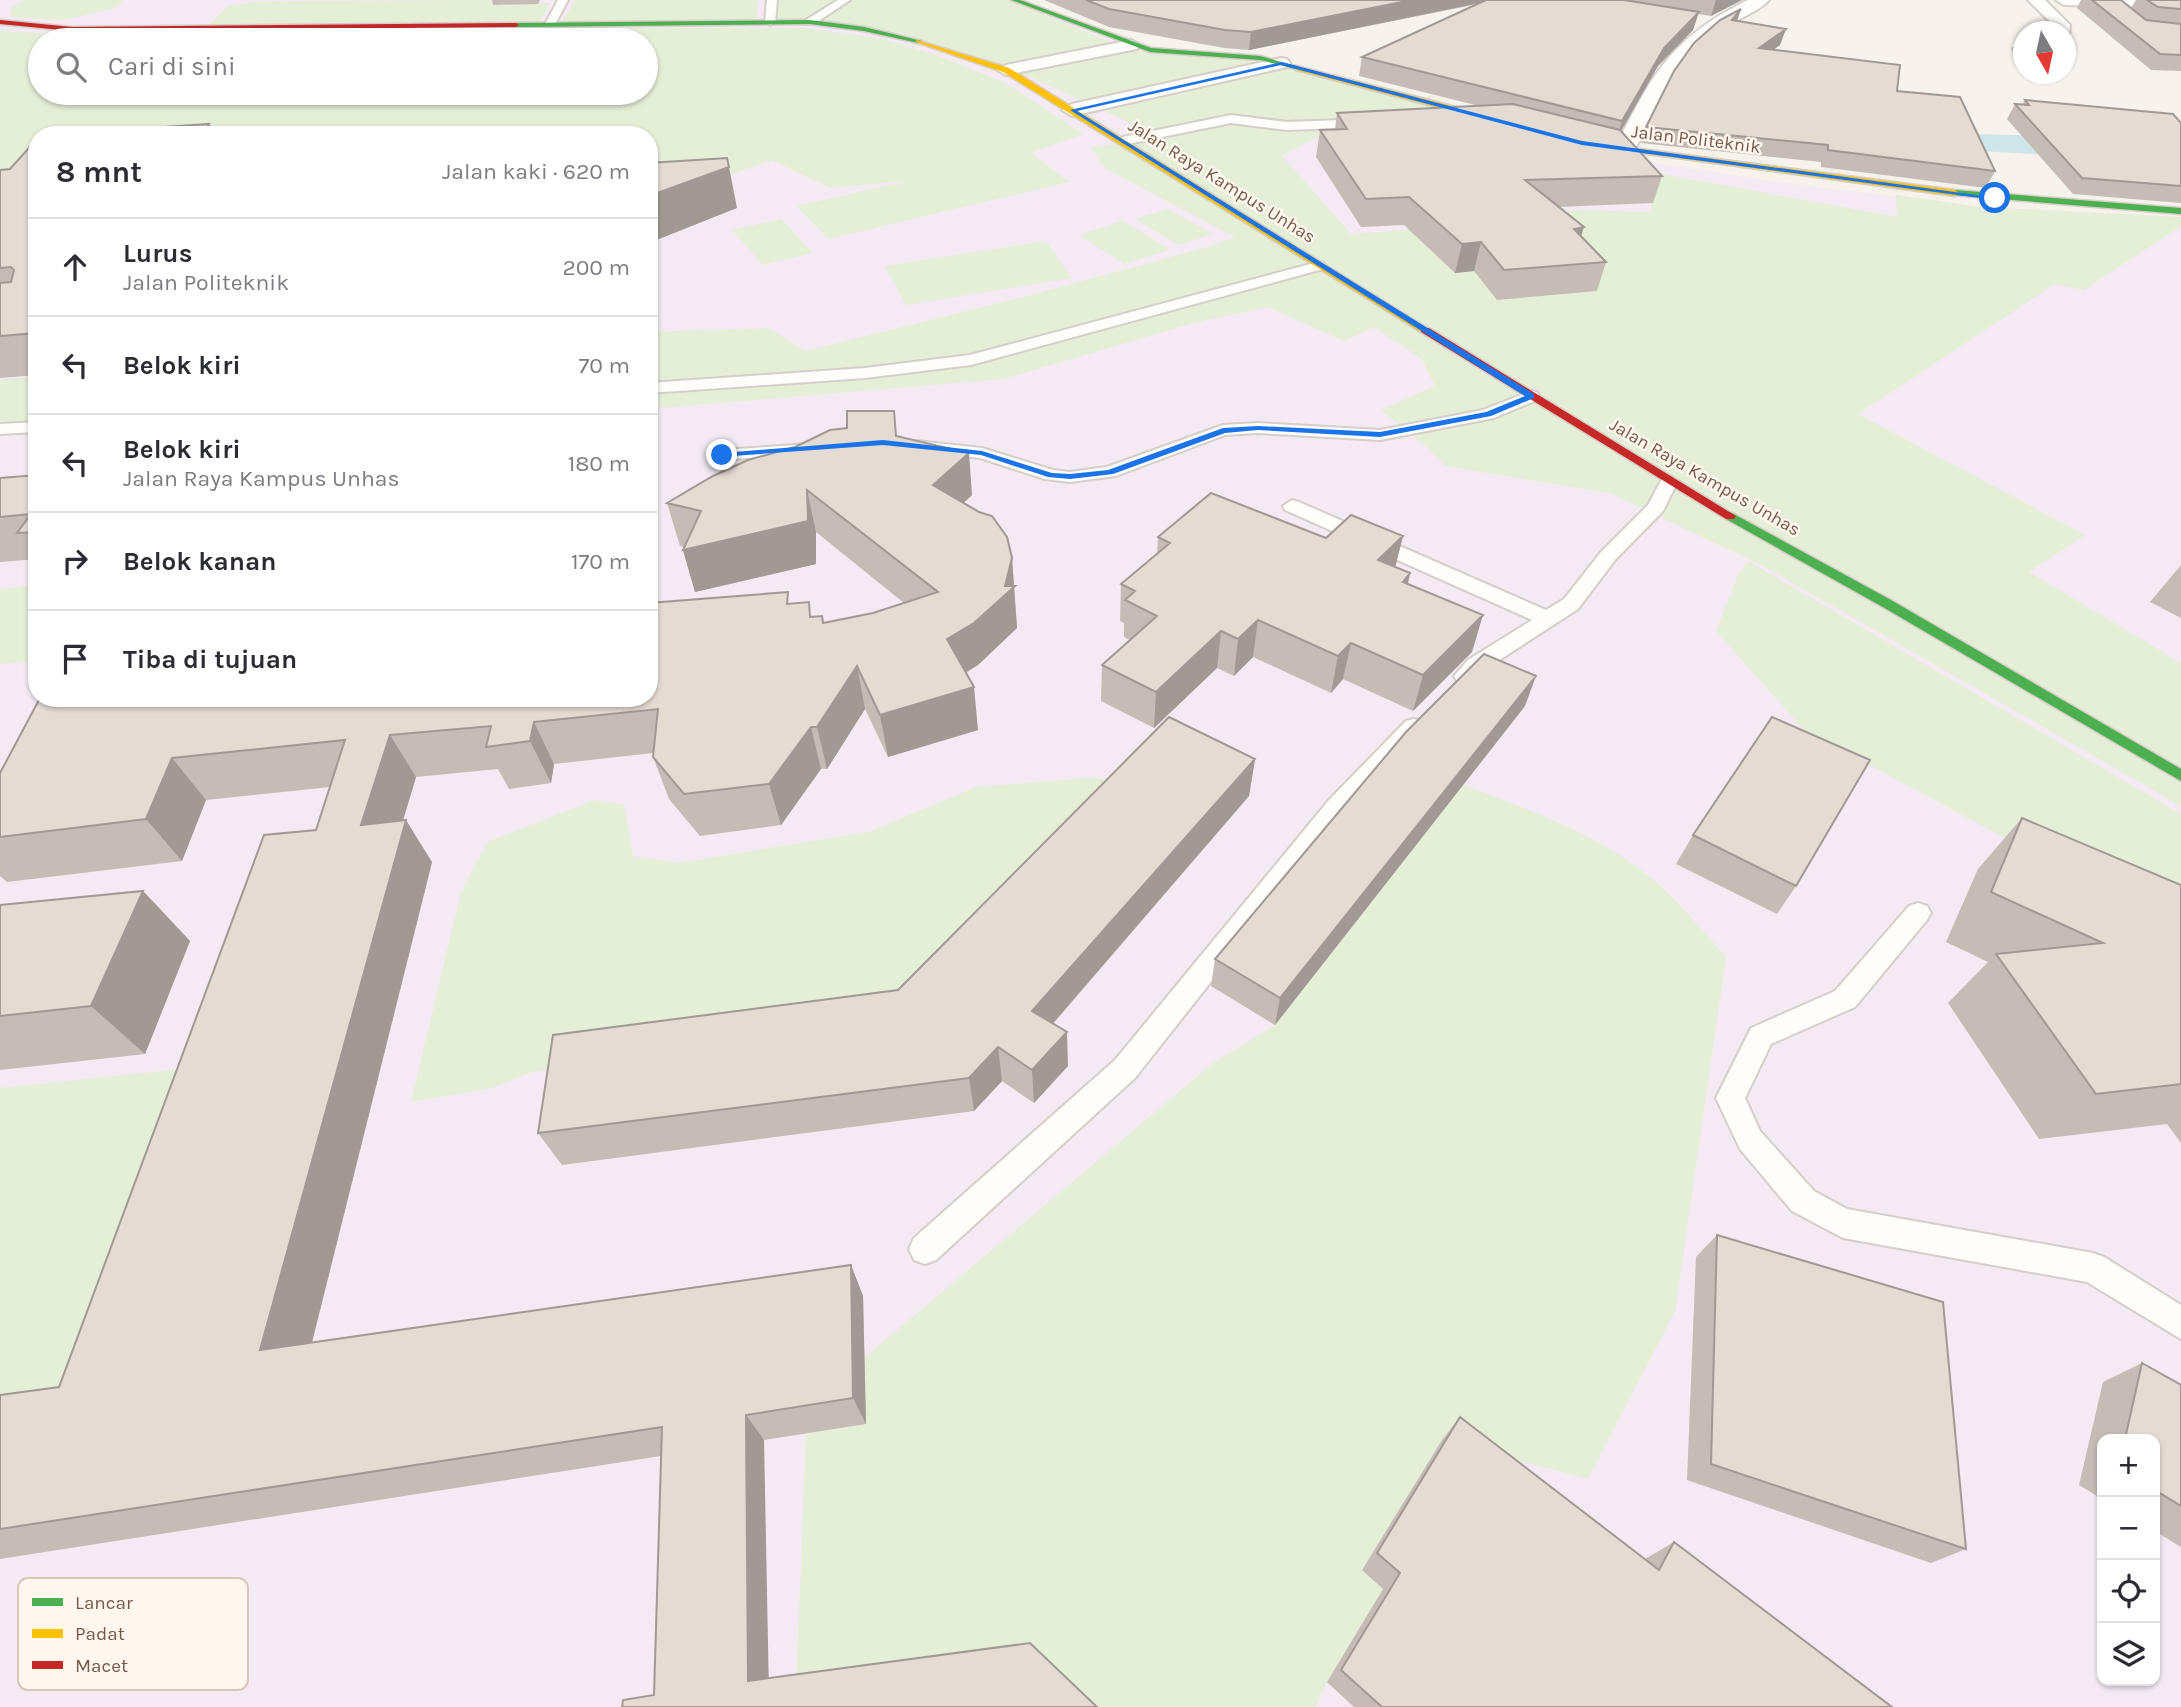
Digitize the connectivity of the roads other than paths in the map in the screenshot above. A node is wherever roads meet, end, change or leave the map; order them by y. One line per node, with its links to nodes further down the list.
1 (563, 0): 14 (lane)
2 (772, 0): 12 (lane)
3 (845, 0): 13 (lane)
4 (1014, 0): 18 (street)
5 (1761, 0): 15 (street)
6 (2036, 0): 10 (street)
7 (2064, 0): 8 (street)
8 (2169, 3)
9 (1689, 21): 15 (street)
10 (2058, 21)
11 (0, 22): 16 (street, Jalan Raya Kampus Unhas)
12 (770, 22): 13 (street, Jalan Raya Kampus Unhas); 14 (street, Jalan Raya Kampus Unhas)
13 (810, 22): 20 (street, Jalan Raya Kampus Unhas)
14 (550, 24): 17 (street, Jalan Raya Kampus Unhas)
15 (1715, 25): 26 (street)
16 (62, 28)
17 (241, 28)
18 (1131, 45): 19 (street); 20 (street)
19 (1282, 63): 21 (street); 23 (street)
20 (1006, 70): 21 (street, Jalan Raya Kampus Unhas)
21 (1072, 110): 25 (street, Jalan Raya Kampus Unhas)
22 (1378, 122): 25 (lane)
23 (1521, 127)
24 (1569, 140): 26 (street, Jalan Politeknik)
25 (1123, 141): 28 (street, Jalan Raya Kampus Unhas)
26 (1625, 149): 27 (street, Jalan Politeknik)
27 (2181, 211)
28 (1318, 266): 29 (lane); 30 (street, Jalan Raya Kampus Unhas)
29 (658, 387)
30 (1531, 396): 33 (lane); 36 (street, Jalan Raya Kampus Unhas)
31 (28, 427): 32 (lane)
32 (0, 429)
33 (895, 444)
34 (829, 448): 35 (lane)
35 (722, 455)
36 (1669, 481): 38 (lane); 41 (street, Jalan Raya Kampus Unhas)
37 (1292, 506): 38 (lane)
38 (1548, 619): 39 (lane)
39 (1448, 693)
40 (1430, 711): 43 (lane)
41 (2181, 776)
42 (1918, 913): 44 (lane)
43 (925, 1250)
44 (2181, 1323)

